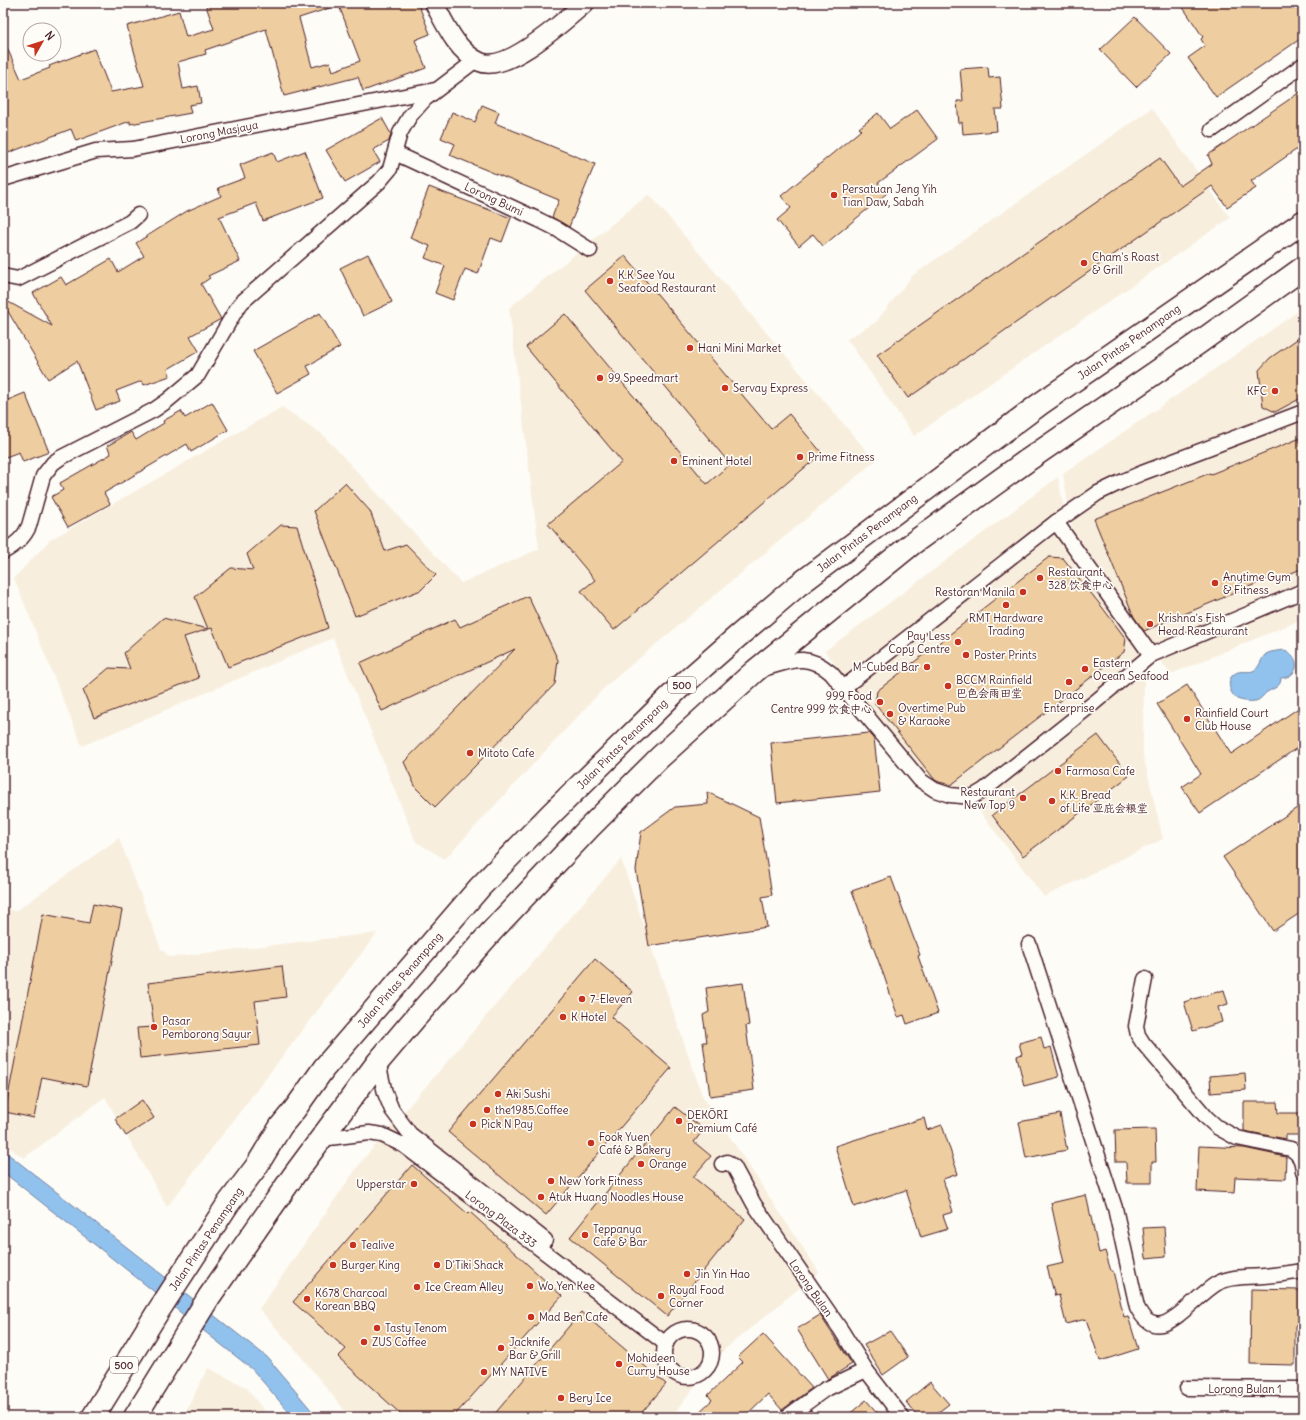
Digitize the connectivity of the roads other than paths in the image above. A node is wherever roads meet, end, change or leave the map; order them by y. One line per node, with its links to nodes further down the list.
1 (434, 3): 3 (street)
2 (585, 3): 3 (street)
3 (476, 60): 5 (street, Lorong Masjaya)
4 (1303, 65): 6 (street)
5 (436, 90): 7 (street, Lorong Masjaya); 8 (street, Lorong Masjaya)
6 (1212, 130)
7 (395, 153): 11 (street, Lorong Bumi); 16 (street, Lorong Masjaya)
8 (3, 179)
9 (138, 215): 13 (street)
10 (1303, 222): 31 (main road, Jalan Pintas Penampang / 500)
11 (590, 250)
12 (1303, 268): 19 (main road)
13 (3, 276)
14 (1303, 412): 15 (street)
15 (1056, 522): 18 (street); 20 (street)
16 (3, 552)
17 (1303, 591): 18 (street)
18 (1151, 655): 20 (street)
19 (755, 671): 20 (street); 23 (main road)
20 (843, 688)
21 (1029, 944): 27 (street)
22 (1145, 979): 26 (street)
23 (378, 1062): 24 (main road); 24 (street, Lorong Plaza 333)
24 (321, 1139): 32 (main road)
25 (722, 1164): 28 (street, Lorong Bulan)
26 (1303, 1171)
27 (1303, 1271)
28 (866, 1370): 33 (street); 34 (street, Lorong Bulan)
29 (1187, 1388): 30 (street, Lorong Bulan 1)
30 (1303, 1389)
31 (93, 1417)
32 (135, 1417)
33 (787, 1417)
34 (902, 1417)

